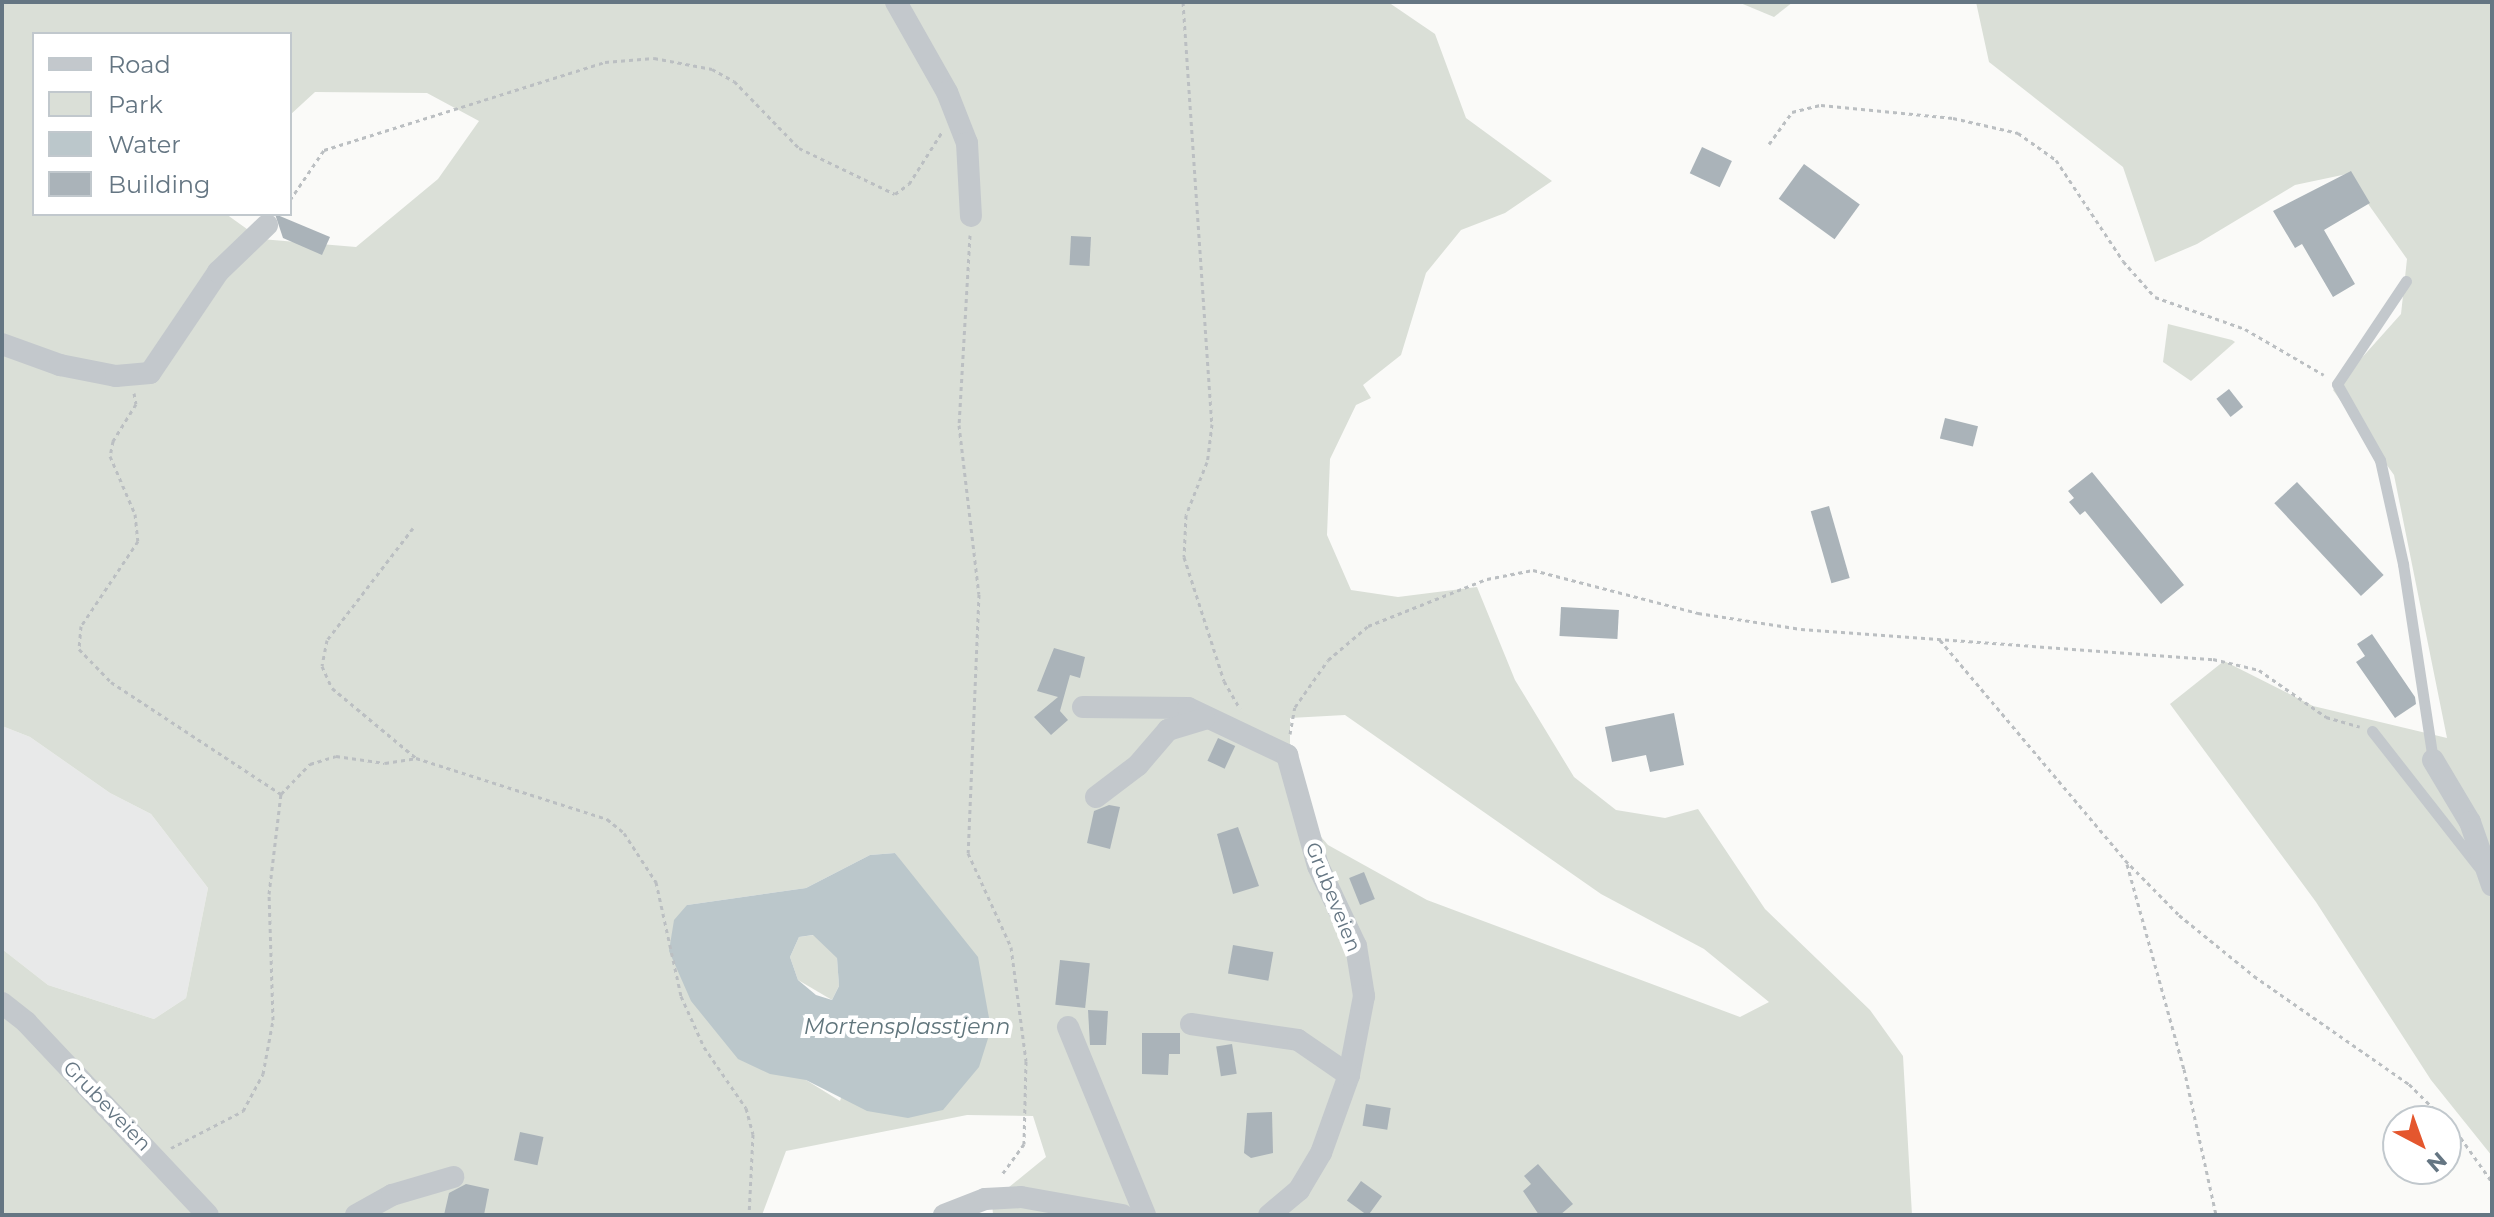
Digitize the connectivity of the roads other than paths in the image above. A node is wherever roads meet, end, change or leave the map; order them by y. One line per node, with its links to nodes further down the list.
1 (896, 2): 2 (street)
2 (971, 216)
3 (267, 225): 5 (street)
4 (2406, 281): 9 (lane)
5 (2, 344)
6 (1083, 707): 7 (street)
7 (1209, 718): 10 (street); 15 (street, Grubeveien)
8 (2372, 731): 11 (lane)
9 (2433, 760): 11 (street)
10 (1096, 797)
11 (2491, 883)
12 (2, 1003): 18 (street, Grubeveien)
13 (1191, 1024): 15 (street)
14 (1068, 1027): 22 (street)
15 (1349, 1075): 17 (street, Grubeveien)
16 (453, 1177): 19 (street)
17 (1275, 1214)
18 (208, 1215)
19 (356, 1215)
20 (944, 1215): 21 (street)
21 (1122, 1215)
22 (1145, 1215)

